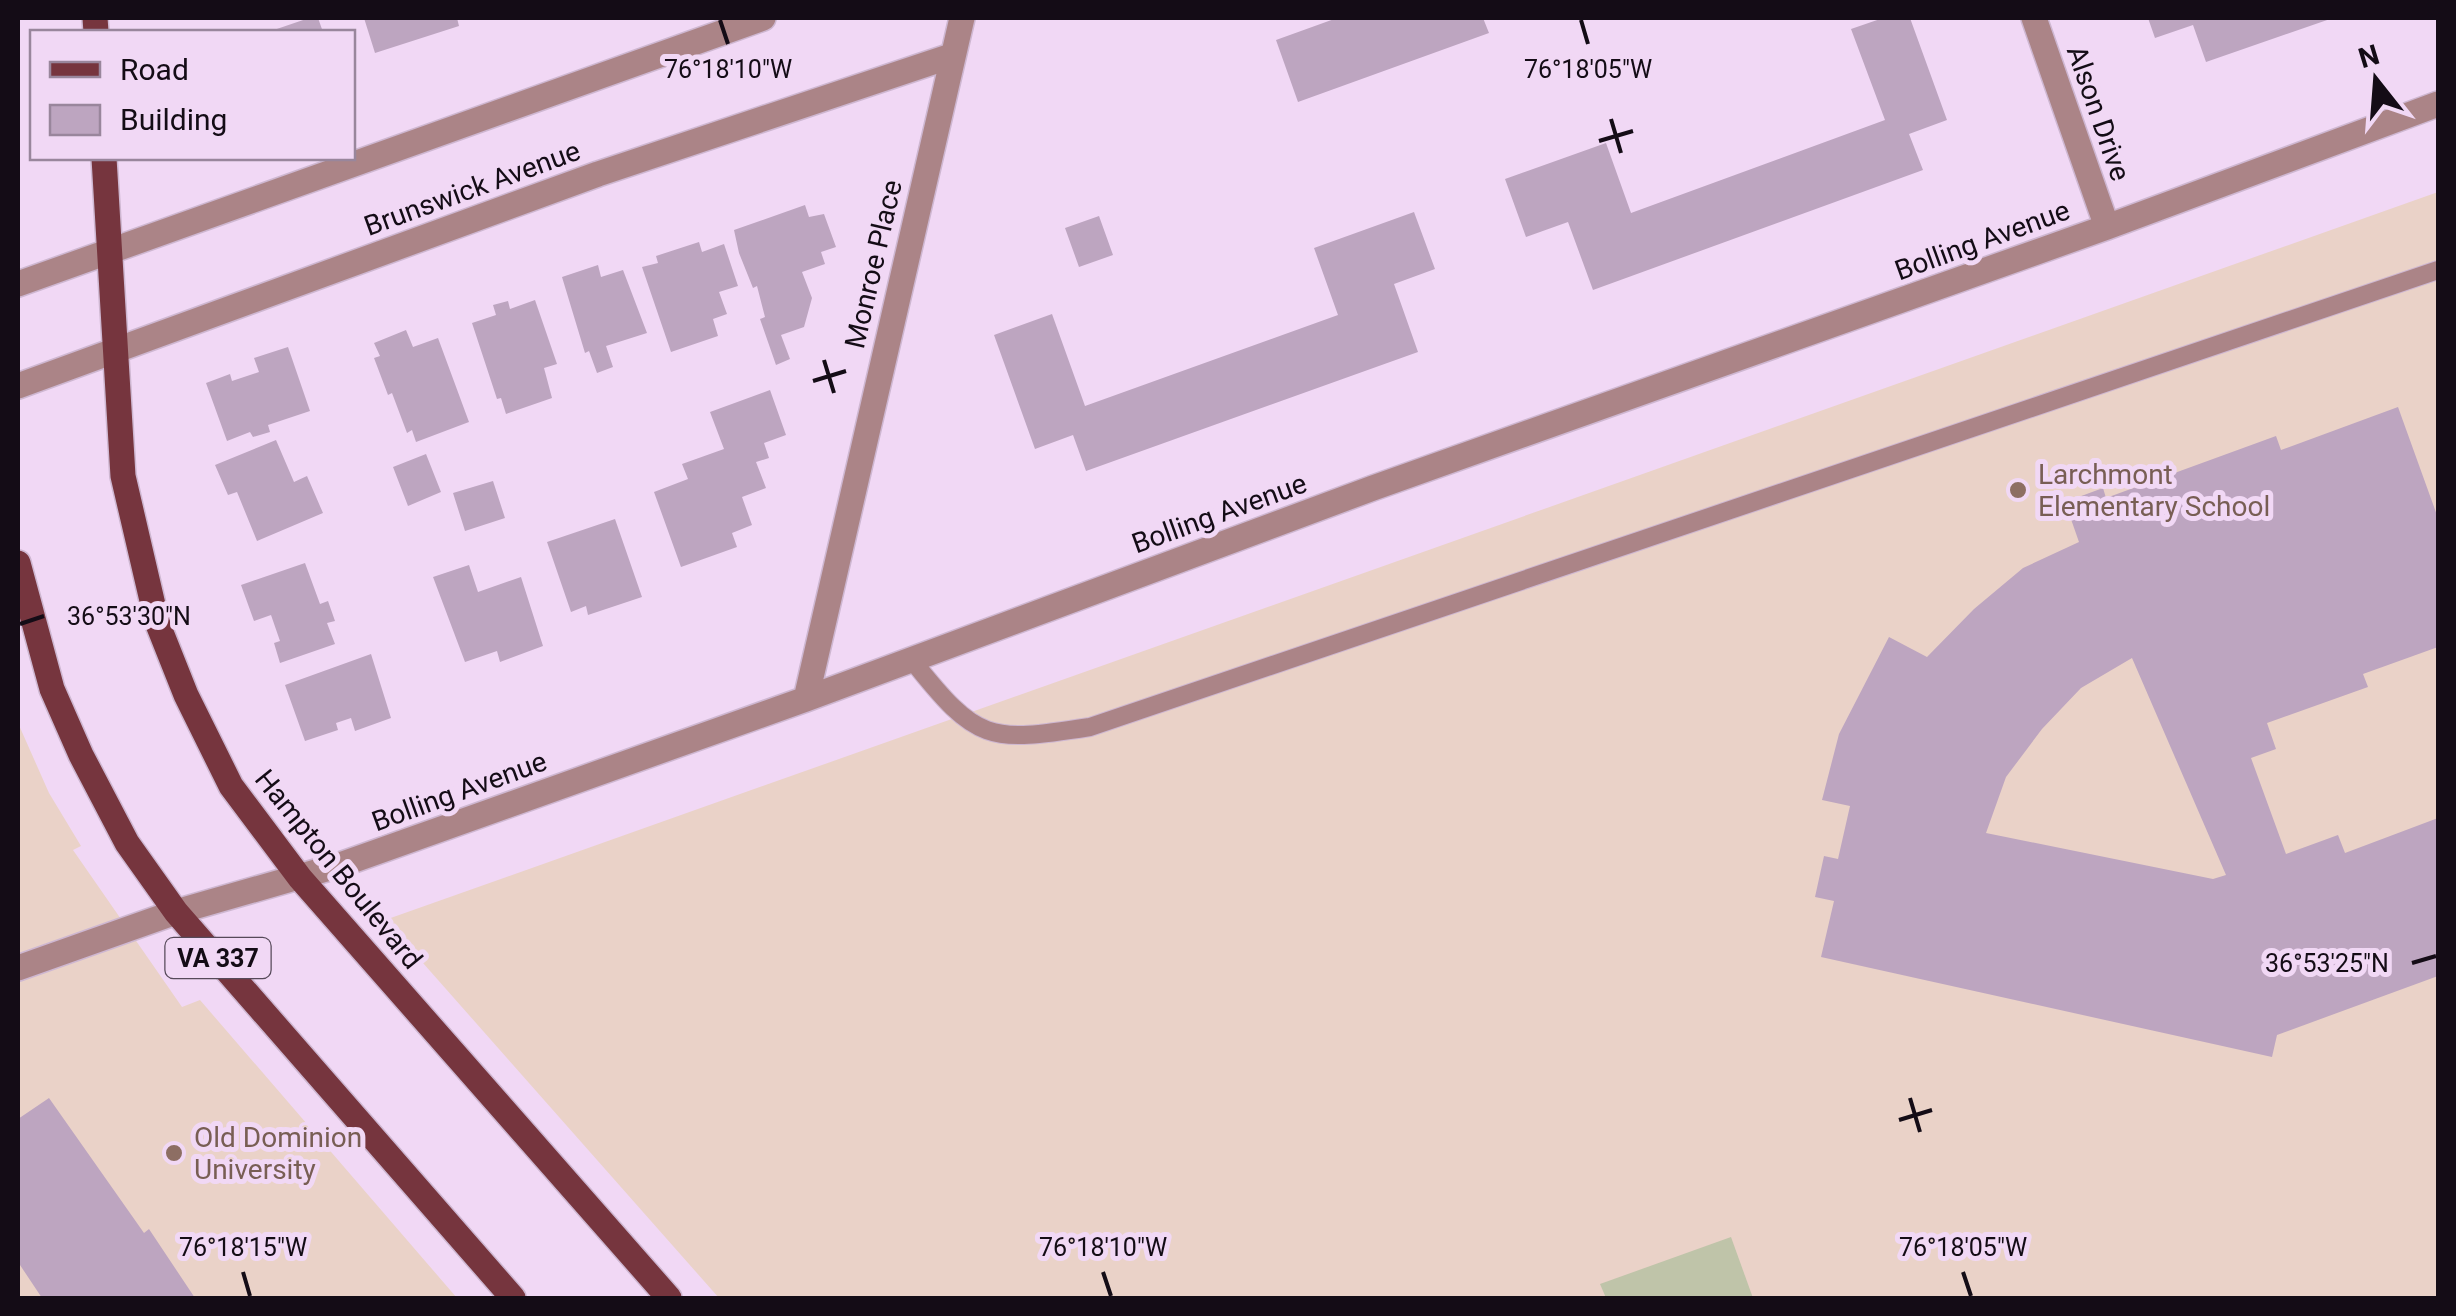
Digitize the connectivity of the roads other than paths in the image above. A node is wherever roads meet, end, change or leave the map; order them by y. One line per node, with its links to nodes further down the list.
1 (763, 18): 8 (street)
2 (962, 18): 4 (street, Monroe Place)
3 (2034, 18): 7 (street, Alson Drive)
4 (951, 56): 11 (street, Brunswick Avenue); 15 (street, Monroe Place)
5 (2438, 104): 7 (street, Bolling Avenue)
6 (104, 160): 8 (main road, Hampton Boulevard)
7 (2107, 228): 14 (street, Bolling Avenue)
8 (110, 251): 10 (street); 11 (main road, Hampton Boulevard)
9 (2438, 270): 14 (lane)
10 (18, 284)
11 (118, 349): 12 (street, Brunswick Avenue); 16 (main road, Hampton Boulevard)
12 (18, 386)
13 (18, 563): 17 (main road, VA 337)
14 (912, 660): 15 (street, Bolling Avenue)
15 (806, 699): 16 (street, Bolling Avenue)
16 (300, 878): 17 (street, Bolling Avenue); 20 (main road, Hampton Boulevard)
17 (176, 912): 18 (street, Bolling Avenue); 19 (main road, VA 337)
18 (18, 968)
19 (512, 1298)
20 (669, 1298)

